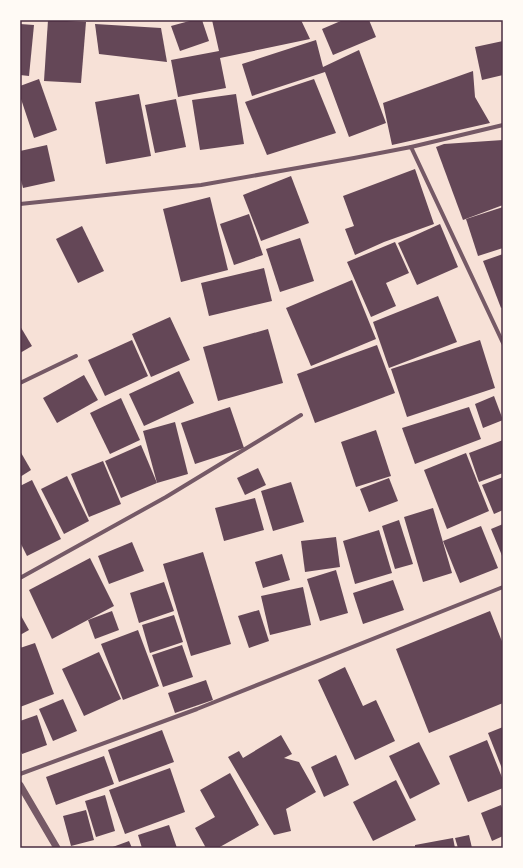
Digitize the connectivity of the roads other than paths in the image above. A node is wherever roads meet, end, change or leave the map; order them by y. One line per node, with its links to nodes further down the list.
1 (503, 124): 2 (street)
2 (410, 147): 3 (street); 4 (street)
3 (20, 204)
4 (503, 343)
5 (76, 356): 6 (street)
6 (20, 383)
7 (301, 415): 8 (street)
8 (20, 578)
9 (503, 587): 10 (street)
10 (20, 774)
11 (20, 785): 12 (street)
12 (57, 848)

